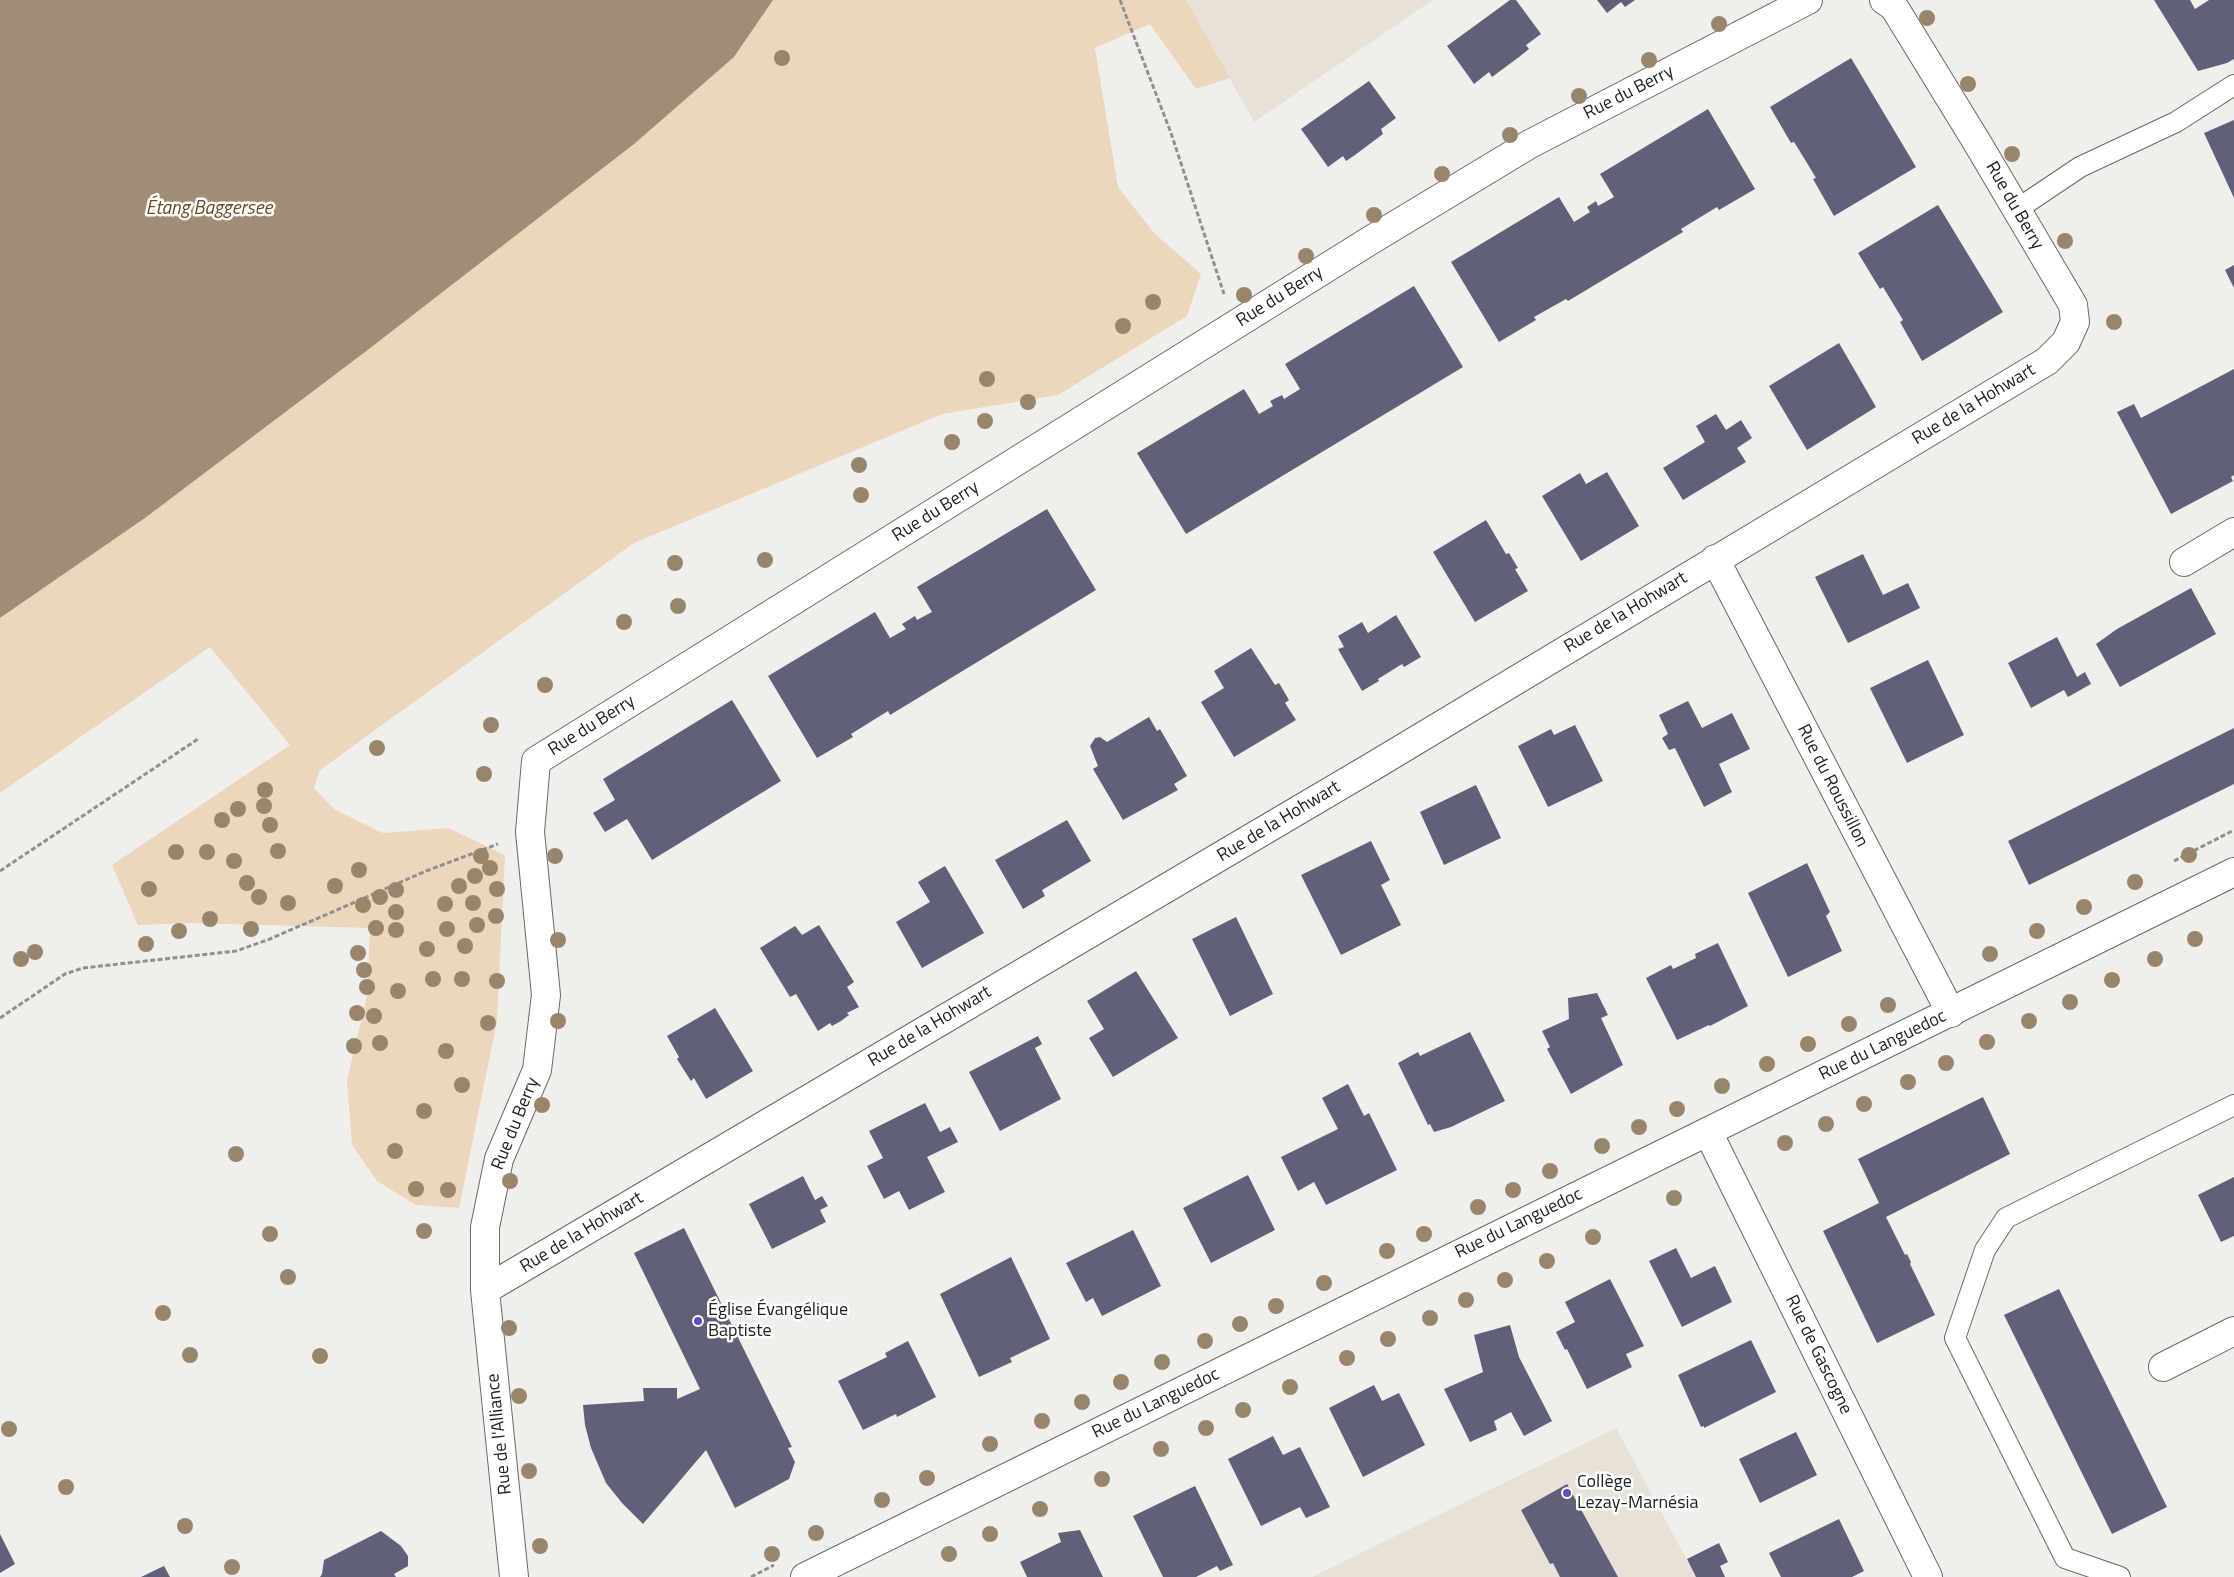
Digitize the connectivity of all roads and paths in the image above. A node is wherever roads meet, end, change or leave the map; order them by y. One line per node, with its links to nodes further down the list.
1 (1120, 0): 6 (path)
2 (1808, 0): 6 (street, Rue du Berry)
3 (1884, 0): 5 (street, Rue du Berry)
4 (2234, 85): 5 (lane)
5 (2016, 210): 7 (street, Rue du Berry)
6 (1234, 326): 12 (street, Rue du Berry)
7 (2066, 342): 9 (street, Rue de la Hohwart)
8 (2234, 532): 10 (street)
9 (1715, 559): 15 (street, Rue du Roussillon); 19 (street, Rue de la Hohwart)
10 (2184, 562)
11 (198, 739): 13 (path)
12 (530, 832): 16 (path); 19 (street, Rue du Berry)
13 (0, 871)
14 (2234, 872): 15 (street, Rue du Languedoc)
15 (1951, 1013): 18 (street, Rue du Languedoc)
16 (0, 1018)
17 (2234, 1105): 25 (lane)
18 (1708, 1132): 23 (street, Rue du Languedoc); 24 (street, Rue de Gascogne)
19 (485, 1290): 22 (street, Rue de l'Alliance)
20 (2234, 1331): 21 (street)
21 (2163, 1367)
22 (514, 1577)
23 (805, 1577)
24 (1928, 1577)
25 (2120, 1577)

